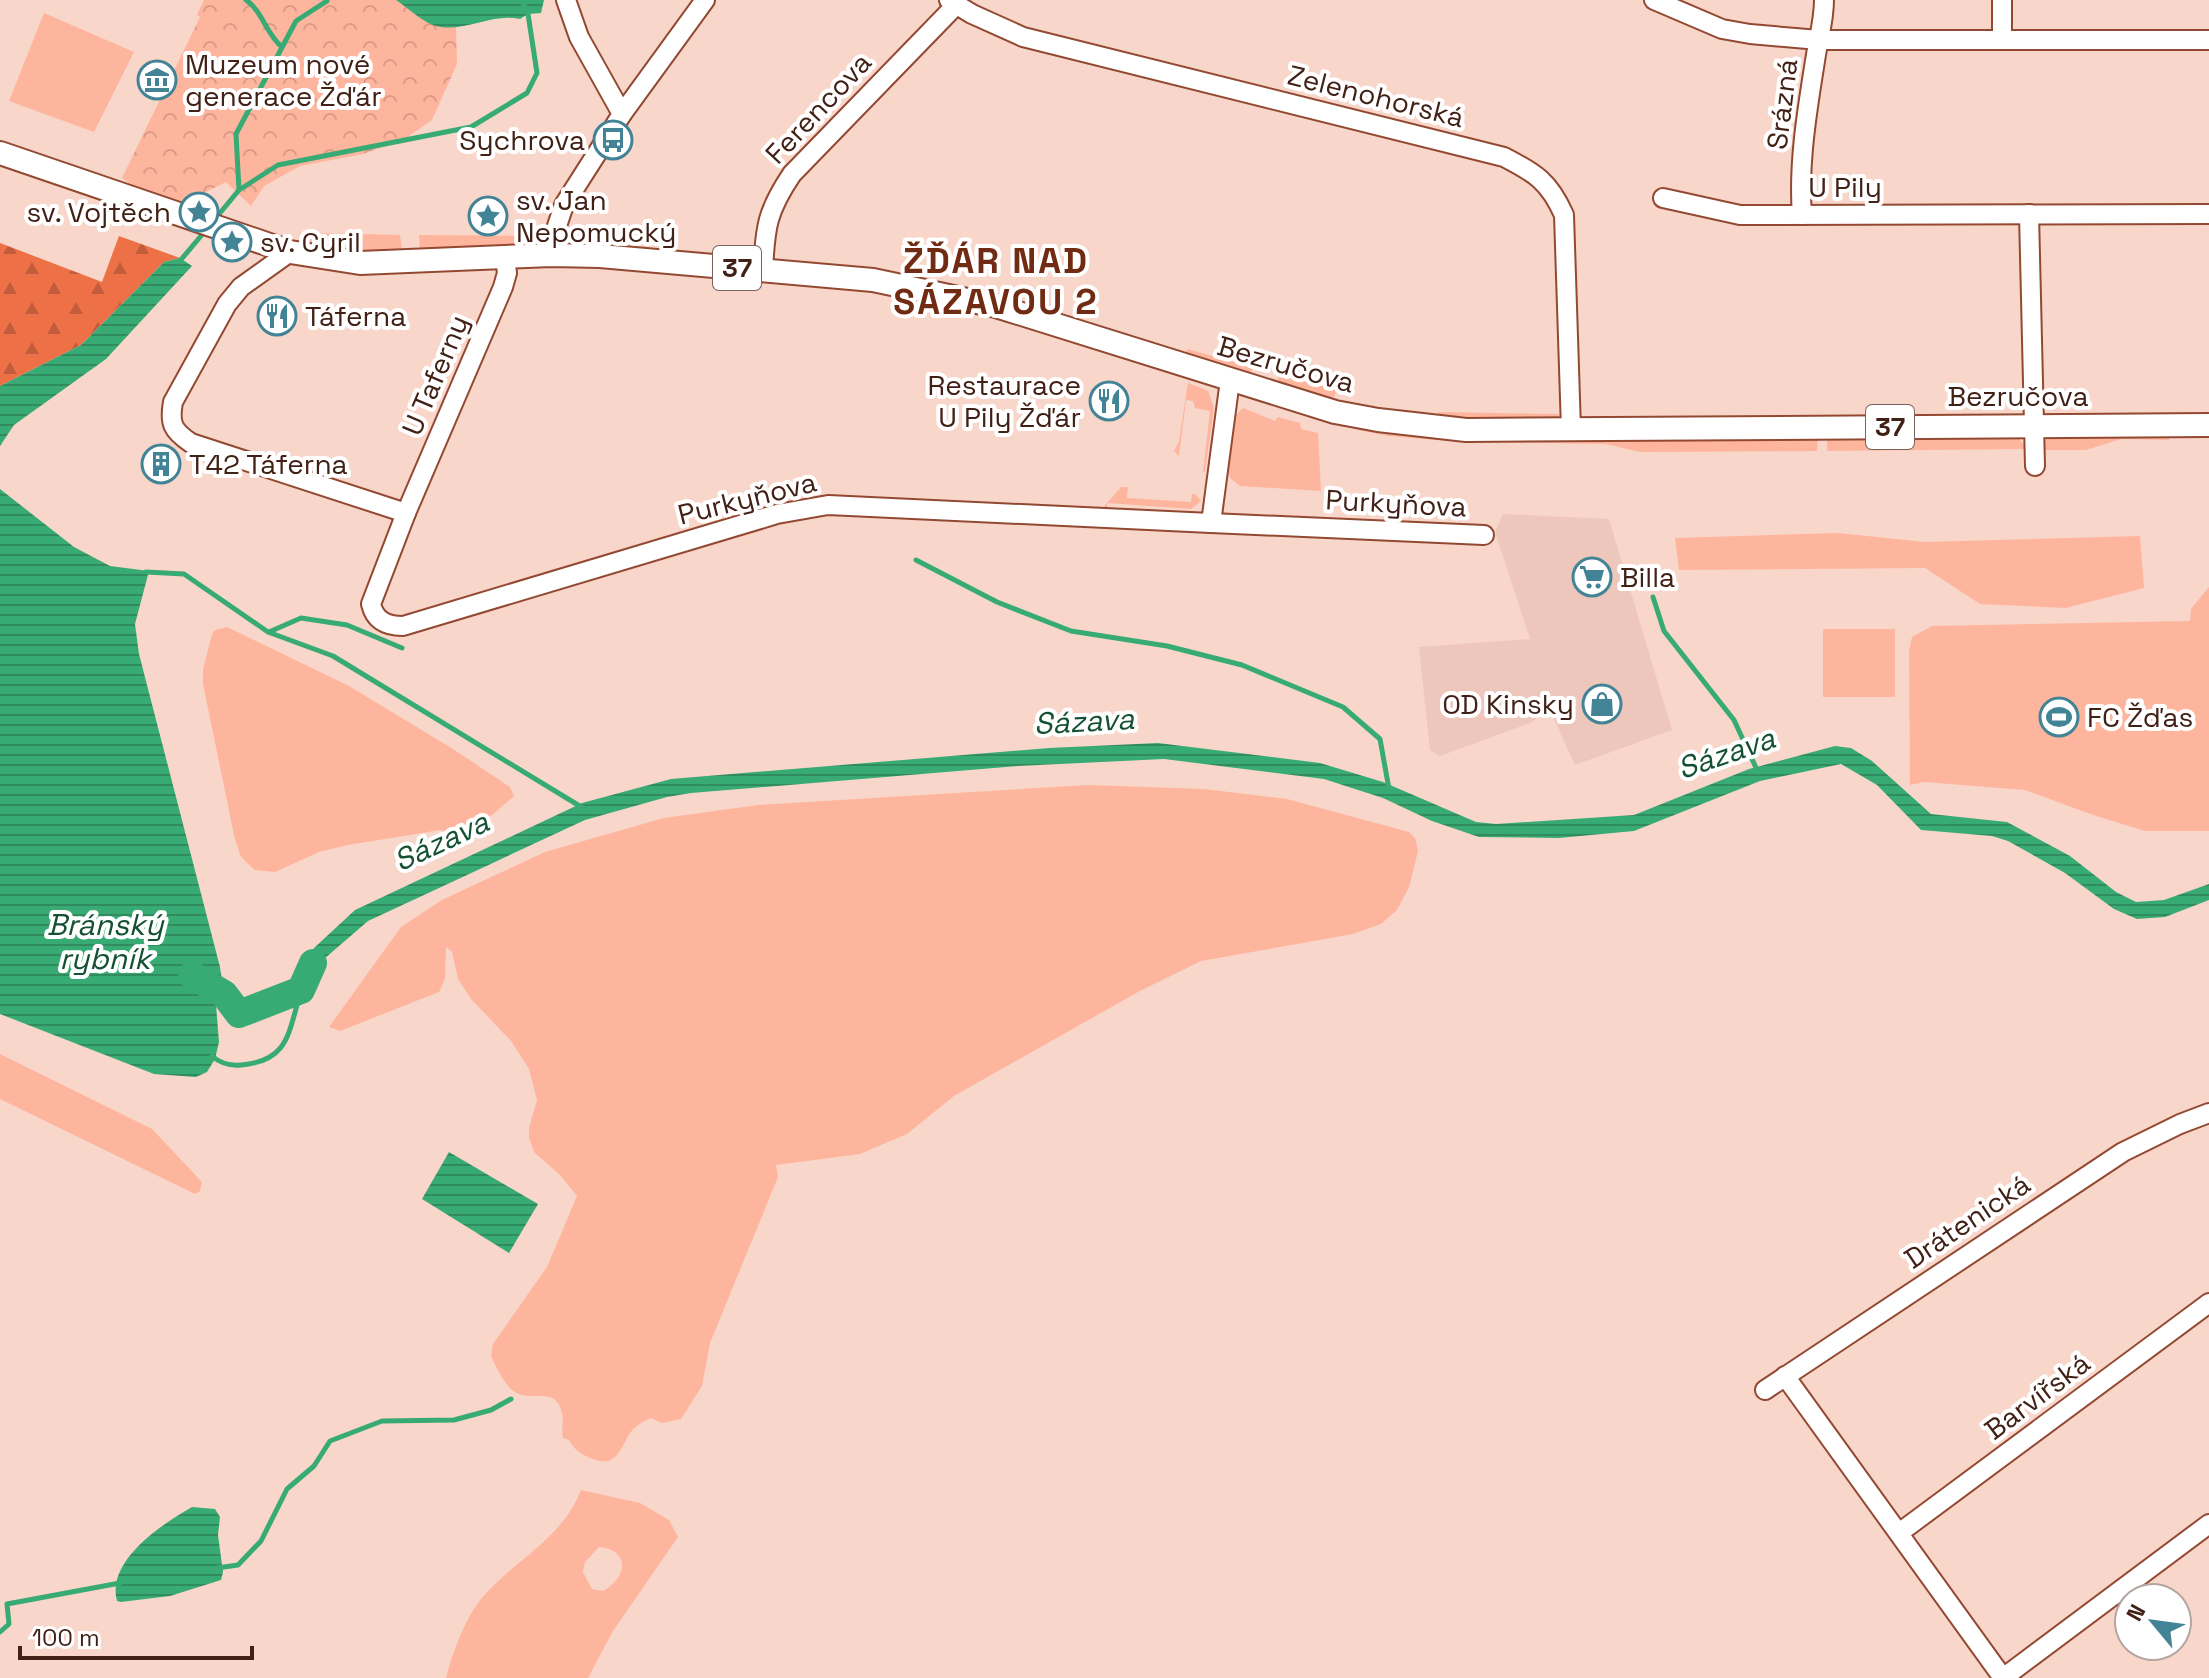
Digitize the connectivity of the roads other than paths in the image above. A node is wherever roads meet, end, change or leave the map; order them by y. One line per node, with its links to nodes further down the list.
1 (566, 0): 10 (street)
2 (705, 0): 10 (street)
3 (1654, 0): 7 (street)
4 (1824, 0): 7 (street, Srázná)
5 (2002, 0): 8 (street)
6 (953, 3): 19 (street, Ferencova); 23 (street, Zelenohorská)
7 (1819, 40): 8 (street); 15 (street, Srázná)
8 (2002, 40): 9 (street)
9 (2209, 40)
10 (622, 114): 17 (street)
11 (0, 153): 16 (main road, 37)
12 (1663, 198): 15 (street, U Pily)
13 (2029, 214): 14 (street, U Pily); 15 (street, U Pily); 22 (street)
14 (2209, 214)
15 (1802, 215)
16 (290, 252): 18 (main road, Bezručova / 37); 25 (street)
17 (552, 255): 18 (main road, Bezručova / 37); 19 (main road, Bezručova / 37)
18 (505, 258): 25 (street, U Taferny)
19 (763, 271): 20 (main road, Bezručova / 37)
20 (1230, 380): 23 (main road, Bezručova / 37); 26 (street)
21 (2209, 425): 22 (main road, Bezručova / 37)
22 (2034, 426): 23 (main road, Bezručova / 37); 24 (street)
23 (1571, 429)
24 (2035, 466)
25 (406, 513): 28 (street, U Taferny)
26 (1211, 523): 27 (street, Purkyňova); 28 (street, Purkyňova)
27 (1484, 535)
28 (403, 626)
29 (2209, 1113): 31 (street, Drátenická)
30 (2209, 1303): 34 (street, Barvířská)
31 (1785, 1376): 32 (street, Drátenická); 34 (street)
32 (1765, 1390)
33 (2209, 1524): 35 (street)
34 (1899, 1533): 35 (street)
35 (2003, 1678)

